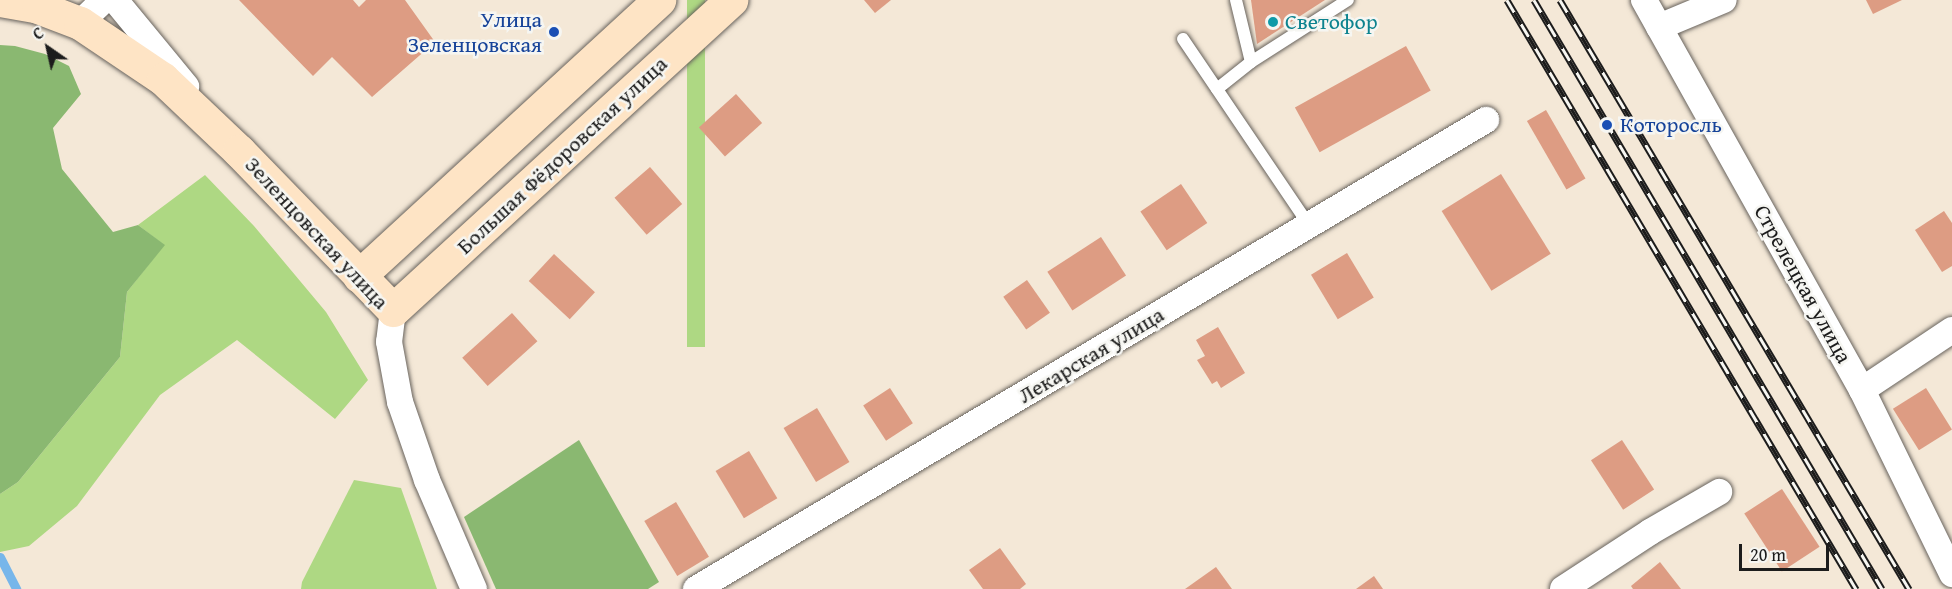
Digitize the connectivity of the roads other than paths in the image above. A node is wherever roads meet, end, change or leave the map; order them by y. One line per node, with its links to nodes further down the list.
1 (0, 0): 10 (main road, Зеленцовская улица)
2 (104, 0): 10 (street)
3 (115, 0): 16 (street, Зеленцовская улица)
4 (659, 0): 18 (main road)
5 (731, 0): 19 (main road, Большая Фёдоровская улица)
6 (1236, 0): 13 (lane)
7 (1348, 0): 13 (lane)
8 (1644, 0): 11 (street, Стрелецкая улица)
9 (1724, 0): 11 (street)
10 (80, 23): 16 (main road, Зеленцовская улица)
11 (1659, 27): 21 (street, Стрелецкая улица)
12 (1183, 39): 14 (lane)
13 (1251, 62): 14 (lane)
14 (1217, 89): 17 (lane)
15 (1486, 120): 17 (street, Лекарская улица)
16 (239, 151): 18 (main road, Зеленцовская улица)
17 (1309, 225): 25 (street, Лекарская улица)
18 (359, 276): 19 (main road, Зеленцовская улица)
19 (393, 310): 24 (street, Зеленцовская улица)
20 (1952, 330): 21 (street)
21 (1862, 390): 23 (street, Стрелецкая улица)
22 (1719, 492): 26 (street)
23 (1952, 574)
24 (474, 589)
25 (696, 589)
26 (1563, 589)

